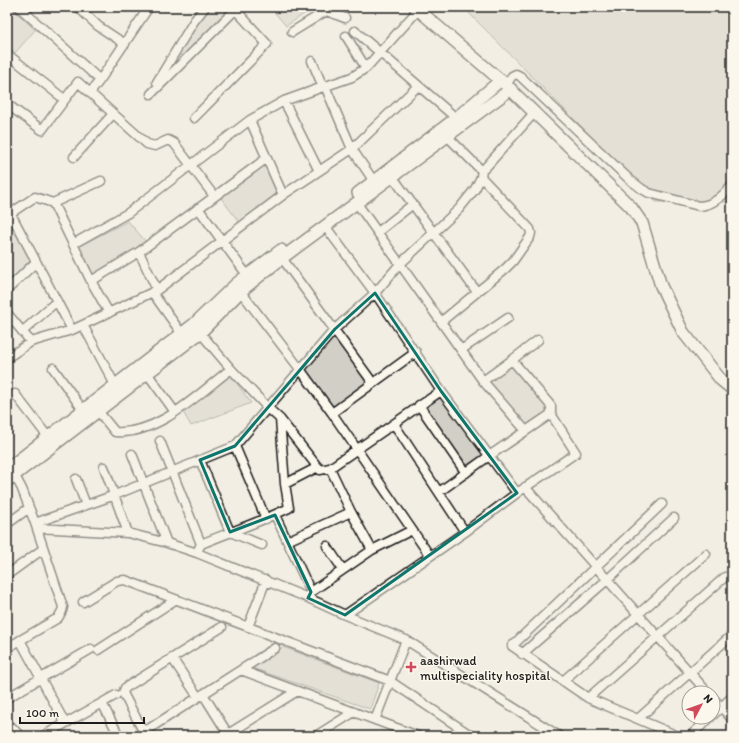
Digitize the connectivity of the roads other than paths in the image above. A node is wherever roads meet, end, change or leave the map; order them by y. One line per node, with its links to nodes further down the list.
1 (19, 7): 18 (street)
2 (78, 7): 13 (street)
3 (205, 7): 6 (street)
4 (316, 7): 8 (street)
5 (147, 8): 13 (street)
6 (234, 9): 28 (street)
7 (417, 9): 15 (street); 19 (street)
8 (326, 11): 9 (street); 11 (street)
9 (345, 18)
10 (355, 31): 15 (street)
11 (292, 32)
12 (346, 36): 17 (street)
13 (125, 44): 18 (street)
14 (7, 54): 23 (street)
15 (380, 54): 17 (street); 21 (street)
16 (312, 61): 20 (street)
17 (366, 68): 20 (street)
18 (100, 80): 22 (street)
19 (506, 85): 26 (street); 29 (street); 31 (street); 41 (street)
20 (324, 86): 24 (street); 32 (street)
21 (418, 86): 29 (street); 32 (street)
22 (90, 93): 23 (street); 27 (street)
23 (64, 99): 25 (street)
24 (284, 102): 30 (street); 36 (street)
25 (7, 104)
26 (536, 112): 37 (street); 89 (street)
27 (113, 114): 33 (street); 35 (street)
28 (194, 118)
29 (456, 118): 39 (street)
30 (250, 120): 34 (street); 35 (street)
31 (447, 136): 37 (street); 38 (street)
32 (352, 149): 36 (street); 39 (street)
33 (74, 157)
34 (267, 158): 42 (street); 43 (street)
35 (190, 165): 43 (street); 53 (street)
36 (319, 171): 42 (street)
37 (481, 173): 51 (street); 63 (street)
38 (392, 176): 45 (street); 46 (street)
39 (373, 180): 58 (street)
40 (102, 181): 44 (street)
41 (732, 186)
42 (283, 195): 52 (street)
43 (214, 196): 47 (street)
44 (53, 202): 48 (street); 53 (street)
45 (356, 202): 49 (street); 50 (street)
46 (413, 204): 50 (street); 51 (street)
47 (198, 208): 52 (street); 54 (street)
48 (9, 214): 56 (street)
49 (325, 226): 55 (street); 64 (street)
50 (378, 232): 57 (street)
51 (434, 232): 57 (street); 63 (street)
52 (221, 240): 58 (street); 62 (street)
53 (73, 244): 59 (street)
54 (138, 252): 59 (street); 62 (street)
55 (282, 258): 60 (street); 72 (street)
56 (36, 262): 61 (street); 65 (street)
57 (400, 264): 64 (street); 69 (street)
58 (247, 275): 60 (street)
59 (91, 281): 67 (street)
60 (238, 288): 71 (street); 84 (street)
61 (7, 290)
62 (154, 291): 67 (street); 75 (street)
63 (477, 292): 69 (street)
64 (375, 293): 72 (street); 79 (street)
65 (57, 302): 73 (street); 74 (street)
66 (7, 313): 74 (street)
67 (109, 313): 70 (street)
68 (508, 318): 78 (street)
69 (442, 321): 78 (street)
70 (83, 325): 73 (street); 88 (street)
71 (197, 329): 75 (street); 83 (street); 85 (street)
72 (335, 329): 84 (street); 87 (street)
73 (72, 330): 77 (street)
74 (23, 331): 77 (street)
75 (182, 334): 88 (street)
76 (538, 340): 81 (street)
77 (31, 342): 80 (street)
78 (462, 350): 86 (street)
79 (416, 352): 87 (street); 90 (street)
80 (7, 358)
81 (512, 360): 86 (street); 98 (street)
82 (53, 368): 94 (street)
83 (231, 369): 93 (street); 96 (street)
84 (300, 369): 93 (street); 97 (street)
85 (147, 373): 95 (street); 96 (street)
86 (483, 381): 101 (street)
87 (373, 383): 97 (street)
88 (115, 386): 94 (street)
89 (732, 389)
90 (441, 391): 92 (street); 107 (street)
91 (15, 394): 102 (street)
92 (418, 405): 100 (street); 114 (street)
93 (267, 407): 99 (street); 104 (street)
94 (83, 410): 102 (street)
95 (98, 411): 96 (street); 112 (street)
96 (175, 412)
97 (332, 413): 105 (street)
98 (551, 414): 101 (street); 118 (street)
99 (280, 419): 110 (street); 117 (street)
100 (394, 424): 105 (street); 119 (street)
101 (526, 431): 107 (street)
102 (48, 437): 112 (street)
103 (160, 441): 113 (street)
104 (235, 446): 108 (street); 128 (street)
105 (358, 450): 111 (street); 131 (street)
106 (132, 454): 116 (street)
107 (489, 456): 114 (street); 120 (street)
108 (200, 460): 113 (street); 132 (street)
109 (104, 467): 121 (street)
110 (318, 467): 111 (street); 117 (street)
111 (330, 468): 125 (street)
112 (9, 471): 124 (street)
113 (171, 472): 116 (street); 137 (street)
114 (466, 472): 119 (street)
115 (76, 479): 123 (street)
116 (144, 483): 121 (street); 136 (street)
117 (285, 484): 126 (street)
118 (525, 487): 120 (street); 145 (street)
119 (439, 492): 133 (street)
120 (517, 493): 133 (street)
121 (115, 495): 123 (street); 134 (street)
122 (662, 504): 145 (street)
123 (86, 505): 130 (street)
124 (29, 508): 129 (street); 130 (street)
125 (351, 512): 135 (street); 141 (street)
126 (275, 514): 128 (street); 135 (street)
127 (674, 518): 150 (street)
128 (266, 519): 132 (street)
129 (7, 524)
130 (36, 526): 134 (street); 140 (street)
131 (412, 530): 141 (street); 144 (street)
132 (230, 532): 137 (street); 138 (street)
133 (465, 532): 144 (street)
134 (128, 533): 136 (street)
135 (287, 541): 151 (street)
136 (168, 543): 142 (street)
137 (201, 544): 142 (street)
138 (262, 545)
139 (327, 546): 146 (street)
140 (43, 549): 147 (street); 160 (street)
141 (372, 550): 146 (street)
142 (197, 553): 149 (street)
143 (706, 554): 155 (street)
144 (430, 556): 154 (street)
145 (596, 566): 150 (street); 164 (street)
146 (343, 570): 151 (street)
147 (7, 575)
148 (725, 577): 159 (street)
149 (266, 580): 151 (street); 157 (street)
150 (607, 580): 155 (street); 164 (street)
151 (309, 595): 154 (street)
152 (175, 600): 153 (street); 157 (street); 168 (street)
153 (83, 602)
154 (345, 615): 161 (street)
155 (638, 615): 159 (street); 170 (street)
156 (222, 627): 165 (street)
157 (248, 627): 169 (street)
158 (732, 634): 167 (street)
159 (657, 636): 167 (street); 177 (street)
160 (20, 640): 162 (street); 168 (street)
161 (406, 640): 169 (street); 195 (street)
162 (7, 648)
163 (275, 648): 166 (street)
164 (522, 654): 170 (street)
165 (172, 658): 174 (street); 174 (street)
166 (241, 670): 172 (street); 174 (street)
167 (689, 672): 171 (street); 181 (street)
168 (41, 678): 176 (street); 185 (street)
169 (390, 681): 183 (street); 194 (street)
170 (563, 681): 177 (street)
171 (701, 685)
172 (297, 691): 180 (street); 188 (street)
173 (116, 695): 178 (street)
174 (201, 696): 188 (street)
175 (732, 697): 179 (street)
176 (7, 698)
177 (588, 698): 181 (street)
178 (102, 703): 185 (street); 191 (street)
179 (721, 707): 182 (street)
180 (354, 712): 183 (street); 192 (street)
181 (639, 718): 196 (street)
182 (732, 719)
183 (375, 720): 187 (street)
184 (7, 722): 189 (street)
185 (65, 723): 190 (street)
186 (702, 725): 197 (street)
187 (405, 734): 193 (street)
188 (227, 735)
189 (20, 736)
190 (42, 736)
191 (119, 736)
192 (316, 736)
193 (418, 736)
194 (472, 736)
195 (559, 736)
196 (678, 736)
197 (690, 736)

